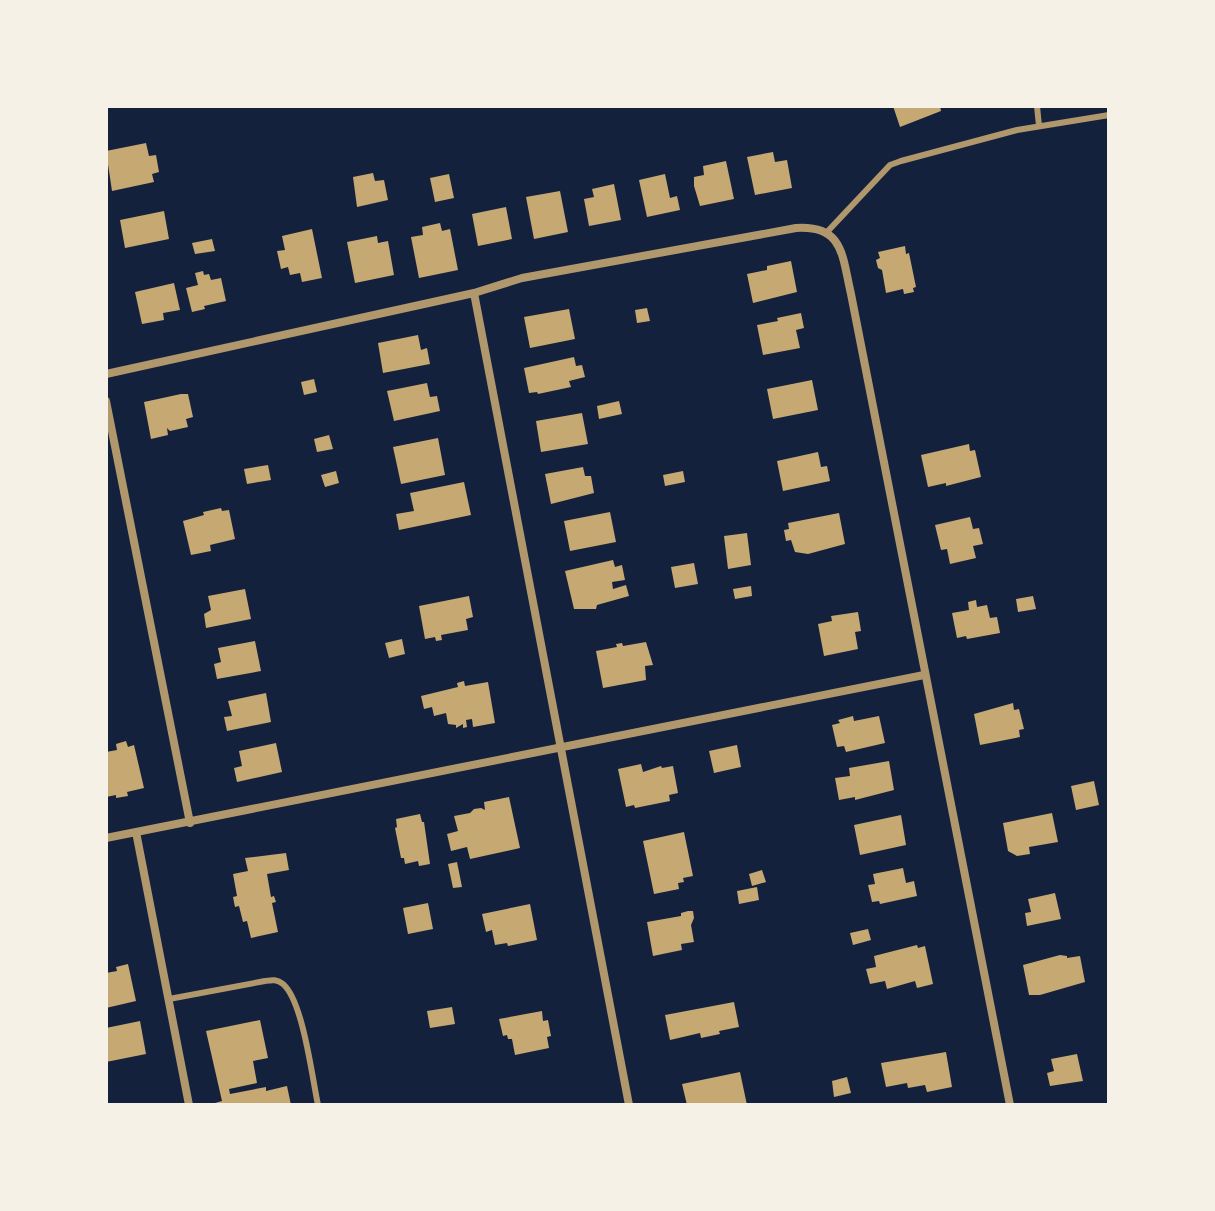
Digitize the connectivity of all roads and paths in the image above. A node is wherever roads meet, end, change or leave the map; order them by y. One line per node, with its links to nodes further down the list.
1 (1037, 106): 3 (lane)
2 (1109, 115): 3 (lane)
3 (1039, 126): 4 (lane)
4 (827, 232): 5 (street); 8 (street)
5 (474, 293): 6 (street); 9 (street)
6 (106, 374)
7 (106, 401): 10 (street)
8 (924, 675): 9 (street); 17 (street)
9 (562, 747): 10 (street); 16 (street)
10 (190, 823): 11 (street)
11 (136, 832): 12 (street); 13 (street)
12 (106, 838)
13 (169, 999): 14 (street); 15 (lane)
14 (189, 1105)
15 (318, 1105)
16 (629, 1105)
17 (1010, 1105)

